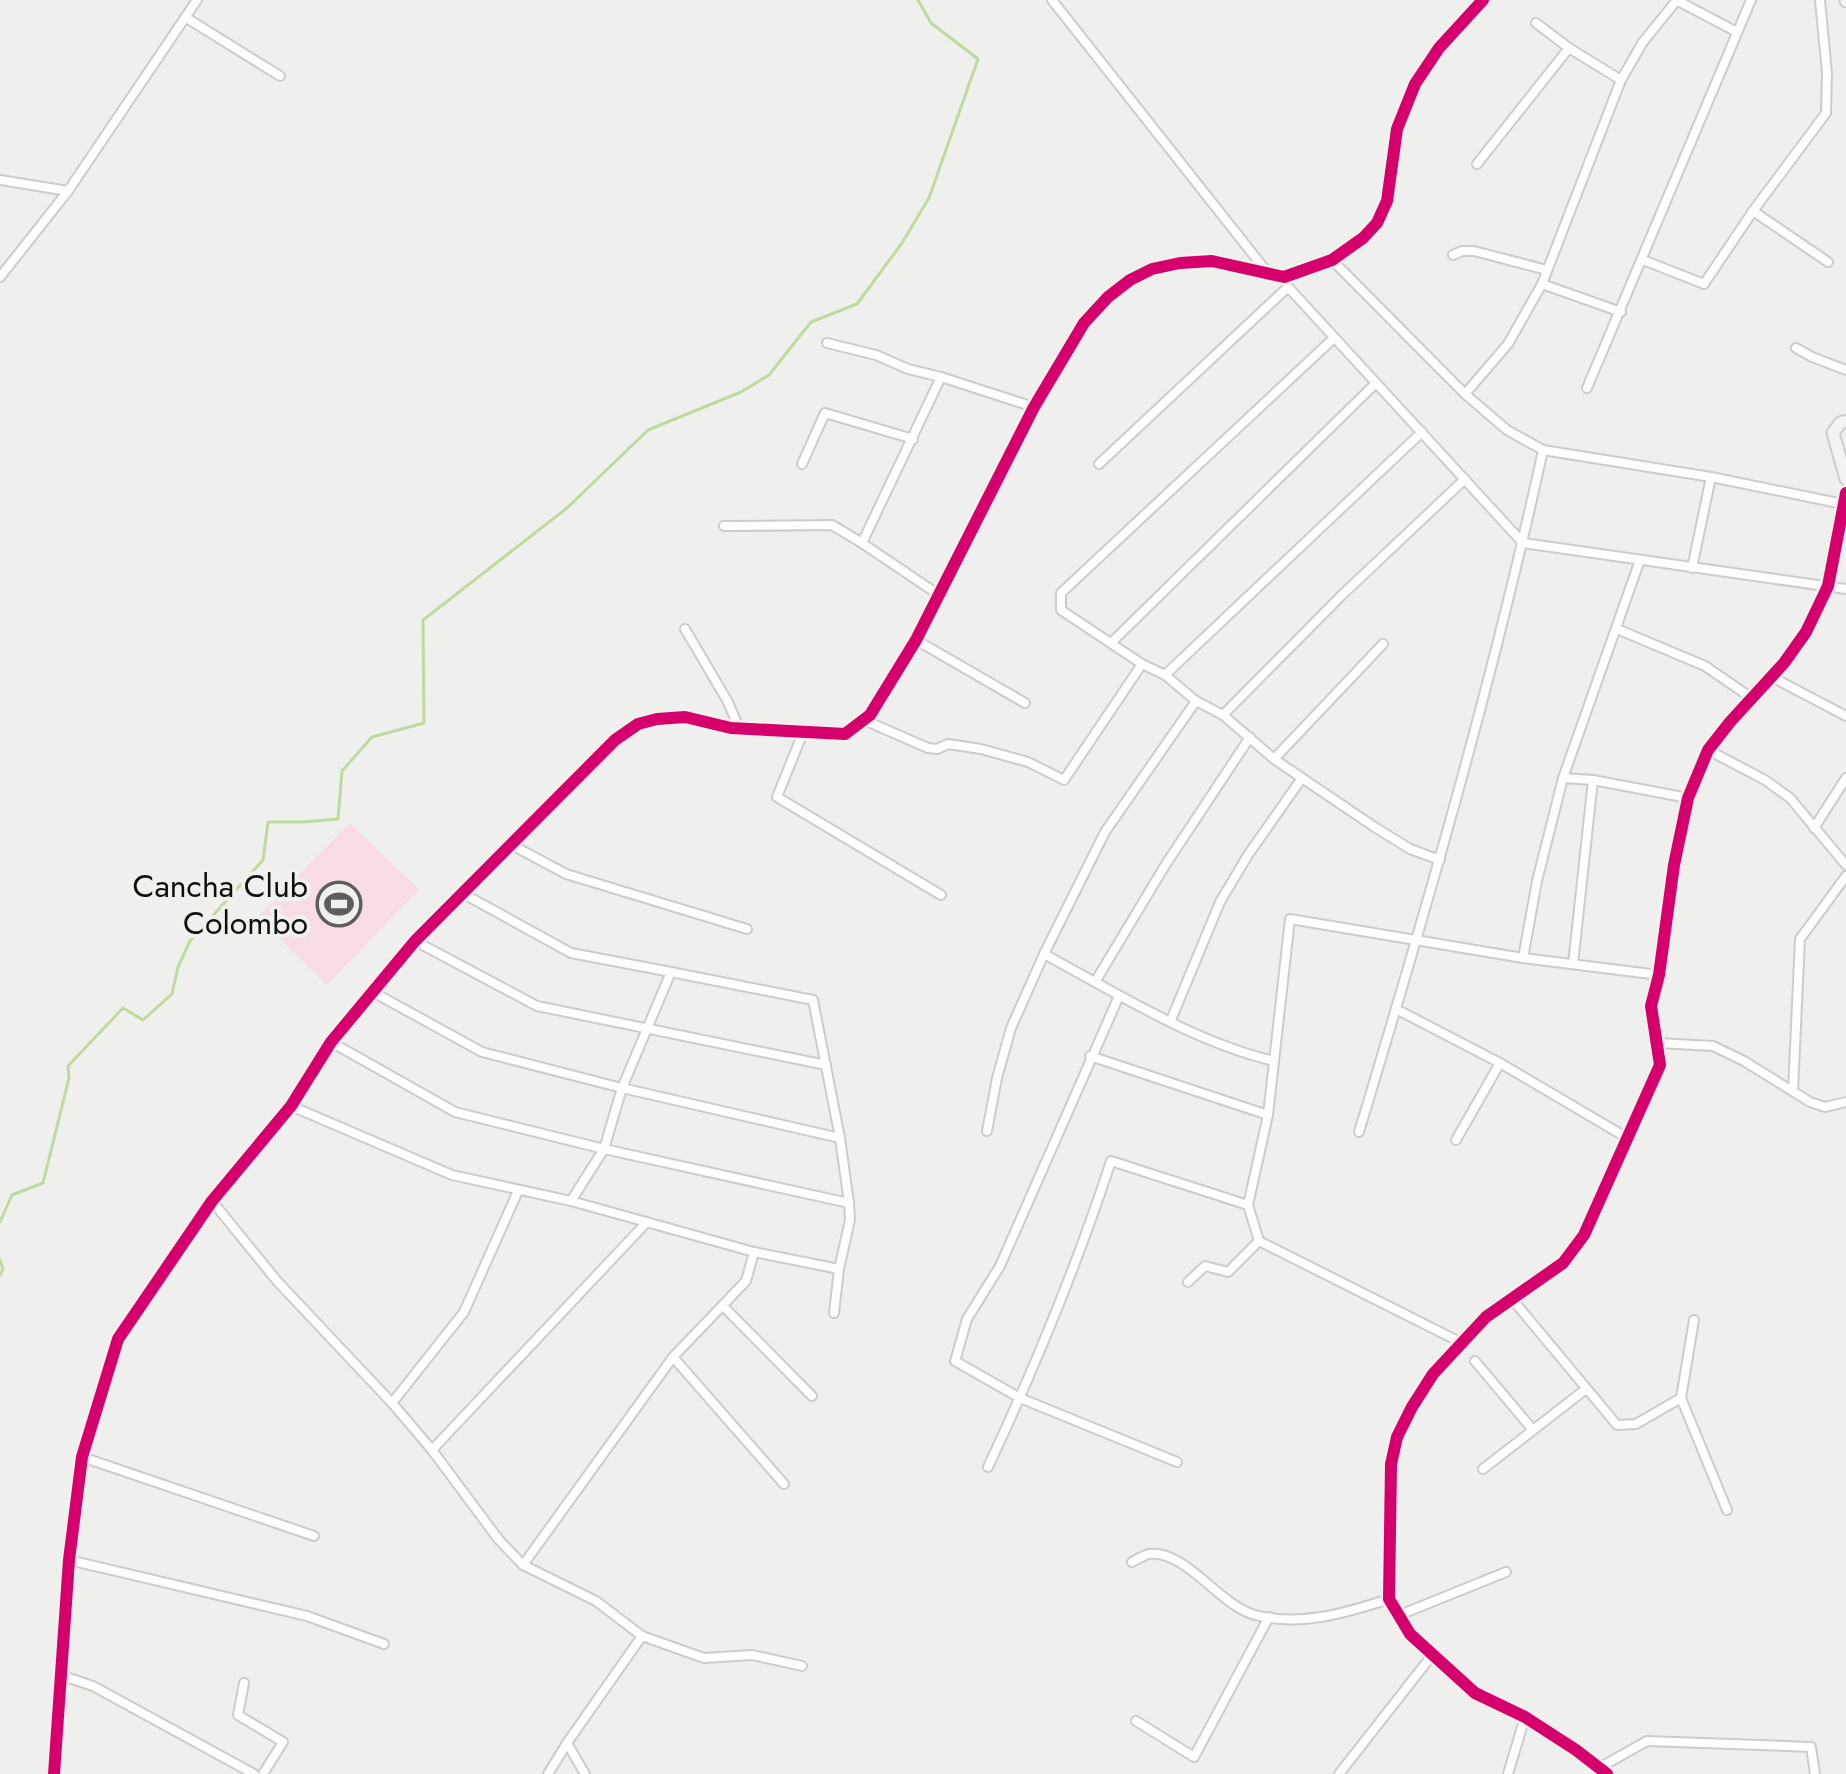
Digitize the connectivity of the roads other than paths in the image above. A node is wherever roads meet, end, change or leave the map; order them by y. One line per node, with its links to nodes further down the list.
1 (197, 0): 7 (street)
2 (1052, 0): 22 (street)
3 (1483, 0): 18 (street)
4 (1676, 0): 9 (street); 12 (street)
5 (1751, 0): 9 (street)
6 (1820, 0): 16 (street)
7 (185, 17): 11 (street); 15 (street)
8 (1536, 23): 10 (street)
9 (1737, 32): 19 (street)
10 (1569, 48): 12 (street); 13 (street)
11 (280, 76)
12 (1621, 80): 21 (street)
13 (1477, 164)
14 (0, 180): 15 (street)
15 (68, 191): 23 (street)
16 (1753, 211): 19 (street); 20 (street)
17 (1453, 255): 21 (street)
18 (1332, 260): 24 (street); 35 (street)
19 (1643, 260): 27 (street)
20 (1828, 262)
21 (1547, 270): 25 (street)
22 (1268, 273): 24 (street); 36 (street)
23 (0, 277)
24 (1284, 277): 26 (street)
25 (1542, 284): 27 (street); 35 (street)
26 (1288, 287): 28 (street); 42 (street)
27 (1621, 312): 34 (street)
28 (1334, 338): 33 (street); 59 (street)
29 (827, 343): 32 (street)
30 (1796, 348): 31 (street)
31 (1846, 370)
32 (941, 377): 36 (street); 39 (street)
33 (1375, 384): 38 (street); 59 (street)
34 (1587, 388)
35 (1465, 394): 40 (street)
36 (1034, 407): 55 (street)
37 (1846, 421): 45 (street)
38 (1422, 432): 44 (street); 62 (street)
39 (913, 439): 41 (street); 49 (street)
40 (1543, 450): 43 (street); 50 (street)
41 (802, 464)
42 (1099, 464)
43 (1711, 477): 46 (street); 52 (street)
44 (1465, 479): 50 (street); 67 (street)
45 (1846, 479)
46 (1845, 499): 48 (street)
47 (724, 526): 49 (street)
48 (1842, 529): 53 (street)
49 (862, 543): 55 (street)
50 (1523, 543): 51 (street); 82 (street)
51 (1640, 560): 52 (street); 57 (street)
52 (1692, 568): 53 (street)
53 (1828, 586): 54 (street); 63 (street)
54 (1846, 589)
55 (939, 595): 58 (street)
56 (685, 629): 70 (street)
57 (1617, 629): 64 (street); 76 (street)
58 (916, 640): 66 (street); 69 (street)
59 (1112, 642): 61 (street)
60 (1383, 644): 74 (street)
61 (1142, 664): 62 (street); 69 (street)
62 (1165, 675): 65 (street)
63 (1772, 677): 64 (street); 68 (street)
64 (1753, 699): 73 (street)
65 (1196, 701): 67 (street); 90 (street)
66 (1025, 703)
67 (1223, 715): 72 (street)
68 (1846, 716)
69 (864, 720): 71 (street)
70 (739, 728): 71 (street); 81 (street)
71 (804, 730): 86 (street)
72 (1250, 737): 74 (street); 95 (street)
73 (1708, 750): 79 (street); 80 (street)
74 (1274, 759): 75 (street)
75 (1302, 778): 82 (street); 99 (street)
76 (1563, 778): 78 (street); 91 (street)
77 (1846, 778): 80 (street)
78 (1593, 780): 79 (street); 92 (street)
79 (1688, 798): 94 (street)
80 (1814, 828): 83 (street)
81 (510, 844): 85 (street); 87 (street)
82 (1440, 860): 89 (street)
83 (1846, 865)
84 (1846, 876): 108 (street)
85 (462, 893): 88 (street); 93 (street)
86 (941, 895)
87 (747, 929)
88 (415, 941): 96 (street); 100 (street)
89 (1417, 941): 91 (street); 98 (street); 104 (street)
90 (1044, 954): 95 (street); 112 (street)
91 (1523, 958): 92 (street)
92 (1573, 964): 94 (street)
93 (671, 972): 100 (street); 106 (street)
94 (1659, 975): 102 (street)
95 (1095, 982): 97 (street)
96 (371, 991): 101 (street); 107 (street)
97 (1119, 996): 99 (street); 103 (street)
98 (1396, 1009): 105 (street); 113 (street)
99 (1171, 1020): 104 (street)
100 (646, 1030): 106 (street); 107 (street)
101 (331, 1042): 110 (street); 117 (street)
102 (1658, 1043): 108 (street); 115 (street)
103 (1090, 1056): 111 (street); 137 (street)
104 (1274, 1061): 111 (street)
105 (1500, 1063): 115 (street); 116 (street)
106 (826, 1065): 114 (street)
107 (622, 1088): 114 (street); 117 (street)
108 (1793, 1091): 109 (street)
109 (1846, 1102)
110 (291, 1106): 118 (street); 119 (street)
111 (1268, 1115): 122 (street)
112 (987, 1131)
113 (1359, 1132)
114 (840, 1138): 121 (street)
115 (1629, 1139): 128 (street)
116 (1456, 1140)
117 (604, 1149): 120 (street); 121 (street)
118 (518, 1191): 120 (street); 139 (street)
119 (212, 1201): 139 (street); 142 (street)
120 (571, 1201): 123 (street)
121 (849, 1203): 126 (street)
122 (1248, 1205): 124 (street); 137 (street)
123 (647, 1222): 125 (street); 141 (street)
124 (1259, 1241): 127 (street); 132 (street)
125 (754, 1252): 126 (street); 129 (street)
126 (839, 1269): 130 (street)
127 (1188, 1282)
128 (1512, 1299): 132 (street); 135 (street)
129 (723, 1306): 133 (street); 136 (street)
130 (834, 1313)
131 (1694, 1320): 138 (street)
132 (1462, 1343): 153 (street)
133 (673, 1357): 146 (street); 151 (street)
134 (1475, 1361): 140 (street)
135 (1586, 1389): 138 (street); 140 (street)
136 (812, 1396)
137 (1020, 1398): 143 (street); 144 (street)
138 (1681, 1398): 147 (street)
139 (392, 1403): 141 (street)
140 (1533, 1430): 145 (street)
141 (432, 1450): 151 (street)
142 (82, 1457): 148 (street); 149 (street)
143 (1177, 1462)
144 (988, 1467)
145 (1483, 1469)
146 (784, 1484)
147 (1727, 1510)
148 (314, 1536)
149 (69, 1560): 157 (street); 160 (street)
150 (1132, 1562): 155 (street)
151 (523, 1565): 156 (street)
152 (1506, 1572): 154 (street)
153 (1389, 1599): 154 (street); 155 (street)
154 (1397, 1616): 158 (street)
155 (1269, 1617): 163 (street)
156 (642, 1636): 159 (street); 164 (street)
157 (384, 1644)
158 (1433, 1654): 162 (street); 171 (street)
159 (802, 1666)
160 (60, 1675): 166 (street); 167 (street)
161 (244, 1683): 168 (street)
162 (1525, 1717): 165 (street); 172 (street)
163 (1136, 1721)
164 (567, 1743): 169 (street); 170 (street)
165 (1603, 1771): 173 (street)
166 (54, 1774)
167 (254, 1774)
168 (263, 1774)
169 (548, 1774)
170 (585, 1774)
171 (1339, 1774)
172 (1508, 1774)
173 (1815, 1774)

